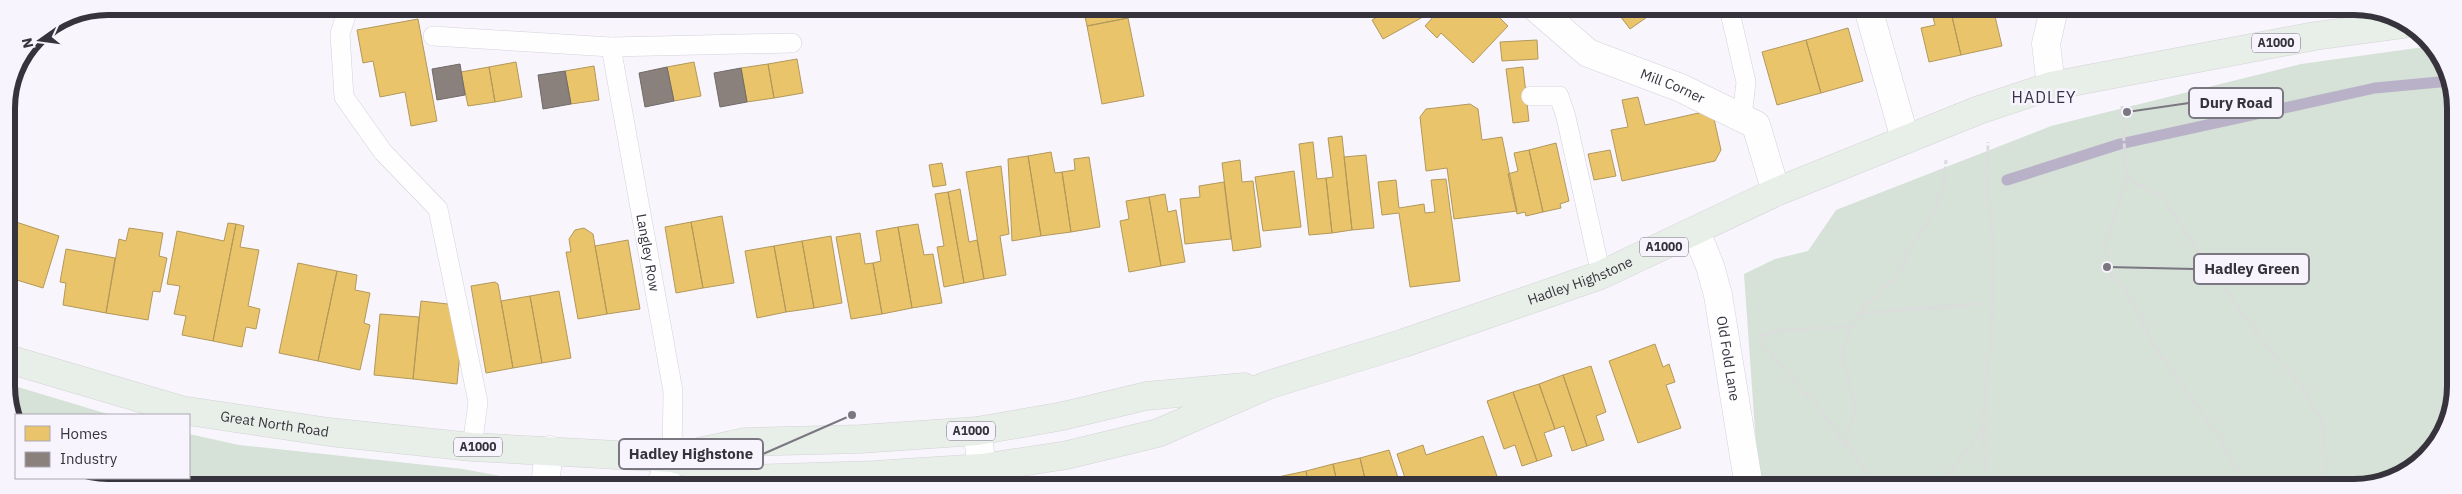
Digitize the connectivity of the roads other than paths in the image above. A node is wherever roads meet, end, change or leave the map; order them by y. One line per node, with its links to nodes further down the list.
1 (345, 15): 20 (lane)
2 (1543, 15): 12 (street, Mill Corner)
3 (1731, 15): 12 (lane)
4 (1870, 15): 13 (street)
5 (2052, 15): 10 (street)
6 (2395, 25): 10 (main road, A1000)
7 (433, 36): 9 (lane)
8 (792, 43): 9 (lane)
9 (612, 47): 22 (lane, Langley Row)
10 (2051, 86): 13 (main road, Hadley Highstone / A1000)
11 (1531, 96): 16 (lane)
12 (1742, 117): 14 (street, Mill Corner)
13 (1905, 139): 14 (main road, Hadley Highstone / A1000)
14 (1776, 192): 15 (main road, Hadley Highstone / A1000)
15 (1696, 232): 16 (main road, Hadley Highstone / A1000); 26 (street, Old Fold Lane)
16 (1601, 275): 18 (main road, Hadley Highstone / A1000)
17 (15, 362): 20 (main road, Great North Road / A1000)
18 (1268, 385): 19 (main road, Hadley Highstone / A1000); 23 (main road, Hadley Highstone / A1000)
19 (977, 431): 22 (main road, Hadley Highstone / A1000); 23 (street)
20 (472, 447): 21 (main road, Great North Road / A1000)
21 (549, 450): 22 (main road, Hadley Highstone / A1000); 24 (street)
22 (672, 458): 23 (main road, Hadley Highstone / A1000); 25 (street)
23 (984, 477)
24 (546, 479)
25 (663, 479)
26 (1748, 479)

